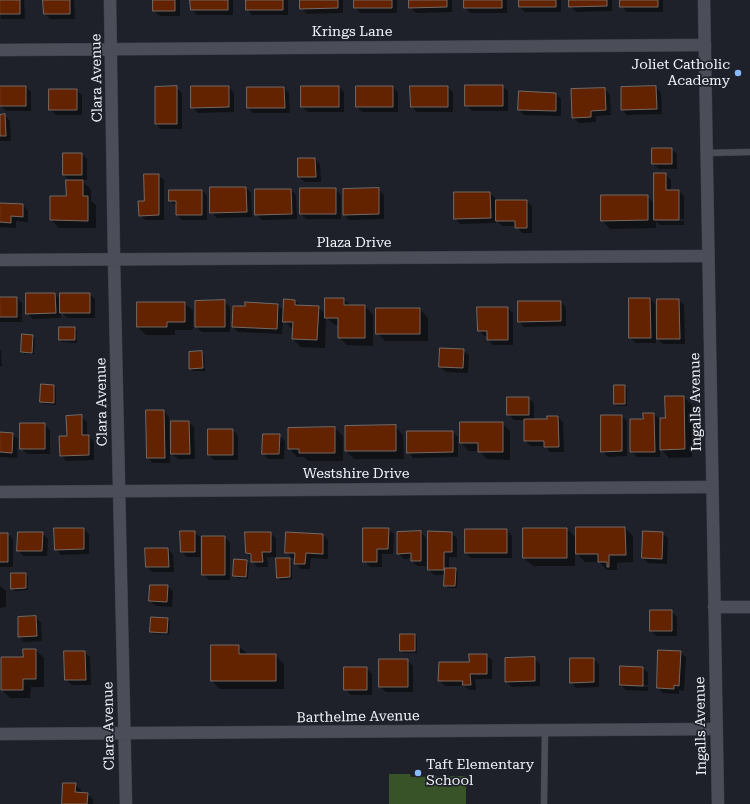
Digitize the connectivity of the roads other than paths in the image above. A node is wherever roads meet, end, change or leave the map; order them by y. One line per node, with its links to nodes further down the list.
1 (110, 0): 4 (street, Clara Avenue)
2 (704, 0): 3 (street, Ingalls Avenue)
3 (705, 46): 4 (street, Krings Lane); 7 (street, Ingalls Avenue)
4 (111, 48): 5 (street, Krings Lane); 9 (street, Clara Avenue)
5 (0, 50)
6 (750, 152): 7 (lane)
7 (706, 153): 8 (street, Ingalls Avenue)
8 (708, 256): 9 (street, Plaza Drive); 11 (street, Ingalls Avenue)
9 (114, 259): 10 (street, Plaza Drive); 12 (street, Clara Avenue)
10 (0, 260)
11 (712, 487): 12 (street, Westshire Drive); 14 (street, Ingalls Avenue)
12 (119, 490): 13 (street, Westshire Drive); 19 (street, Clara Avenue)
13 (0, 492)
14 (714, 607): 15 (street); 16 (street, Ingalls Avenue)
15 (750, 607)
16 (716, 729): 17 (street, Barthelme Avenue); 22 (street, Ingalls Avenue)
17 (544, 730): 19 (street, Barthelme Avenue); 21 (lane)
18 (0, 734): 19 (street, Barthelme Avenue)
19 (124, 734): 20 (street, Clara Avenue)
20 (126, 804)
21 (544, 804)
22 (718, 804)

